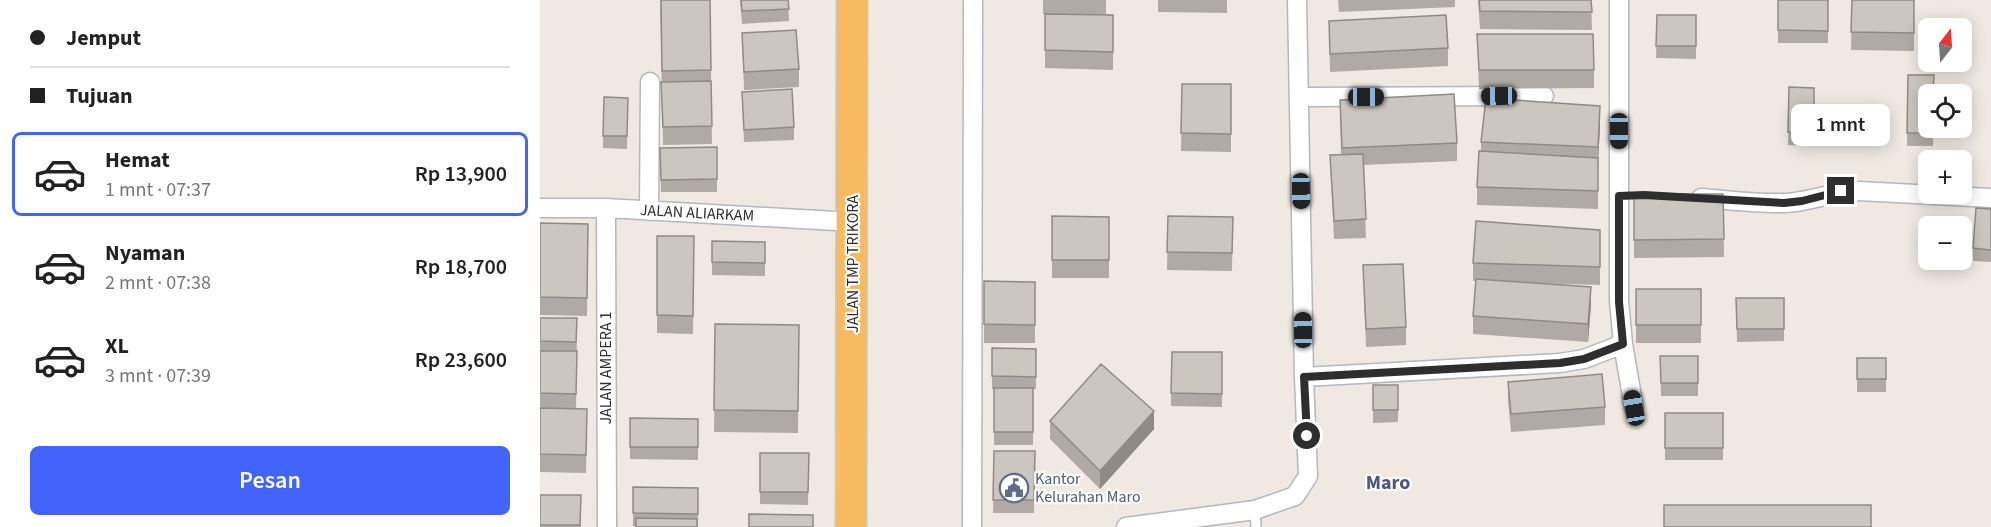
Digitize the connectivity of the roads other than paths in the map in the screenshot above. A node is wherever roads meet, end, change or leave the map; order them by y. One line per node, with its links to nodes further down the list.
1 (852, 0): 13 (highway, JALAN TMP TRIKORA)
2 (973, 0): 20 (street)
3 (1297, 0): 7 (street)
4 (1620, 0): 14 (street)
5 (650, 82): 12 (street)
6 (1544, 96): 7 (street)
7 (1299, 97): 15 (street)
8 (1679, 197): 9 (street)
9 (1991, 198)
10 (540, 208): 11 (street, JALAN ALIARKAM)
11 (606, 208): 12 (street, JALAN ALIARKAM); 18 (street, JALAN AMPERA 1)
12 (650, 211): 13 (street, JALAN ALIARKAM)
13 (853, 222): 19 (highway, JALAN TMP TRIKORA)
14 (1623, 344): 15 (street); 16 (street)
15 (1304, 377): 17 (street)
16 (1634, 408)
17 (1256, 519): 21 (street)
18 (607, 527)
19 (851, 527)
20 (972, 527)
21 (1126, 527)

